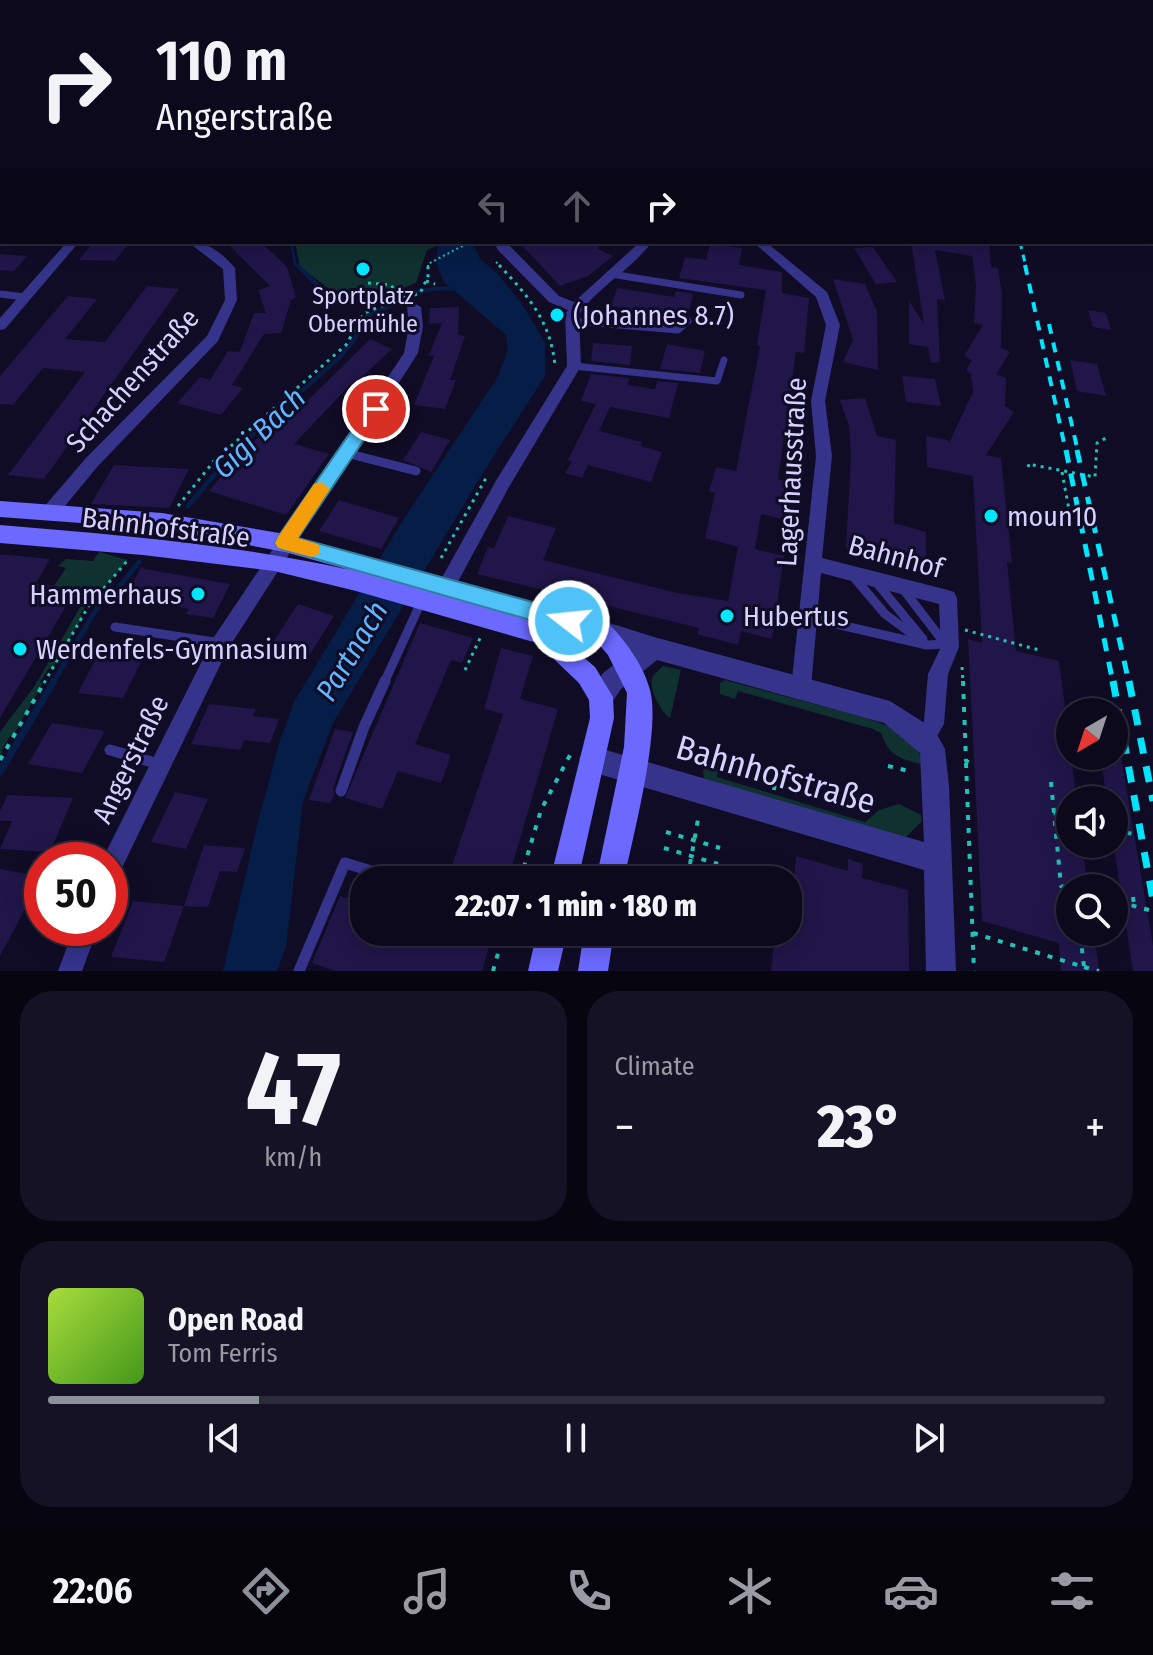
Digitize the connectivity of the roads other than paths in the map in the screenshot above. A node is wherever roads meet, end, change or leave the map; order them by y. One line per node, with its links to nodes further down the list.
1 (71, 244): 9 (street)
2 (197, 244): 19 (street, Schachenstraße)
3 (502, 244): 11 (street)
4 (644, 244): 6 (street)
5 (778, 247): 22 (street, Lagerhausstraße)
6 (610, 274): 8 (lane); 11 (street)
7 (0, 294): 9 (lane)
8 (741, 295)
9 (25, 297): 13 (street)
10 (405, 298): 16 (street, Angerstraße)
11 (574, 314): 12 (lane); 15 (street)
12 (688, 321)
13 (0, 326)
14 (724, 360): 15 (lane)
15 (574, 366): 26 (street)
16 (346, 453): 17 (lane); 21 (street, Angerstraße)
17 (416, 471)
18 (0, 509): 19 (main road, Bahnhofstraße)
19 (49, 513): 21 (main road, Bahnhofstraße)
20 (0, 534): 21 (main road, Bahnhofstraße)
21 (279, 552): 26 (main road, Bahnhofstraße); 30 (street, Angerstraße)
22 (815, 564): 23 (street, Bahnhof); 27 (street, Lagerhausstraße)
23 (850, 572): 24 (street, Bahnhof); 31 (lane)
24 (873, 578): 25 (street, Bahnhof); 31 (lane)
25 (900, 586): 33 (lane); 33 (street, Bahnhof)
26 (428, 593): 29 (main road, Bahnhofstraße); 36 (main road, Bahnhofstraße); 42 (lane)
27 (810, 618): 31 (lane); 35 (street, Lagerhausstraße)
28 (115, 627): 30 (lane)
29 (600, 630): 32 (street, Bahnhofstraße); 34 (main road)
30 (221, 643): 40 (street, Angerstraße)
31 (927, 645): 33 (lane)
32 (654, 648): 34 (street); 35 (street, Bahnhofstraße)
33 (950, 654): 37 (street)
34 (628, 667): 36 (street); 41 (main road)
35 (801, 688): 37 (street, Bahnhofstraße)
36 (601, 697): 39 (main road)
37 (925, 738): 44 (street)
38 (110, 750): 40 (lane)
39 (582, 755): 41 (street, Bahnhofstraße); 46 (main road)
40 (159, 765): 43 (street, Angerstraße)
41 (634, 770): 44 (street, Bahnhofstraße); 47 (main road)
42 (341, 791)
43 (122, 842)
44 (938, 860): 55 (street)
45 (355, 866): 52 (lane)
46 (566, 866)
47 (613, 866)
48 (79, 946): 51 (street)
49 (549, 946): 53 (main road)
50 (597, 946): 54 (main road)
51 (70, 971)
52 (299, 971)
53 (543, 971)
54 (593, 971)
55 (941, 971)

